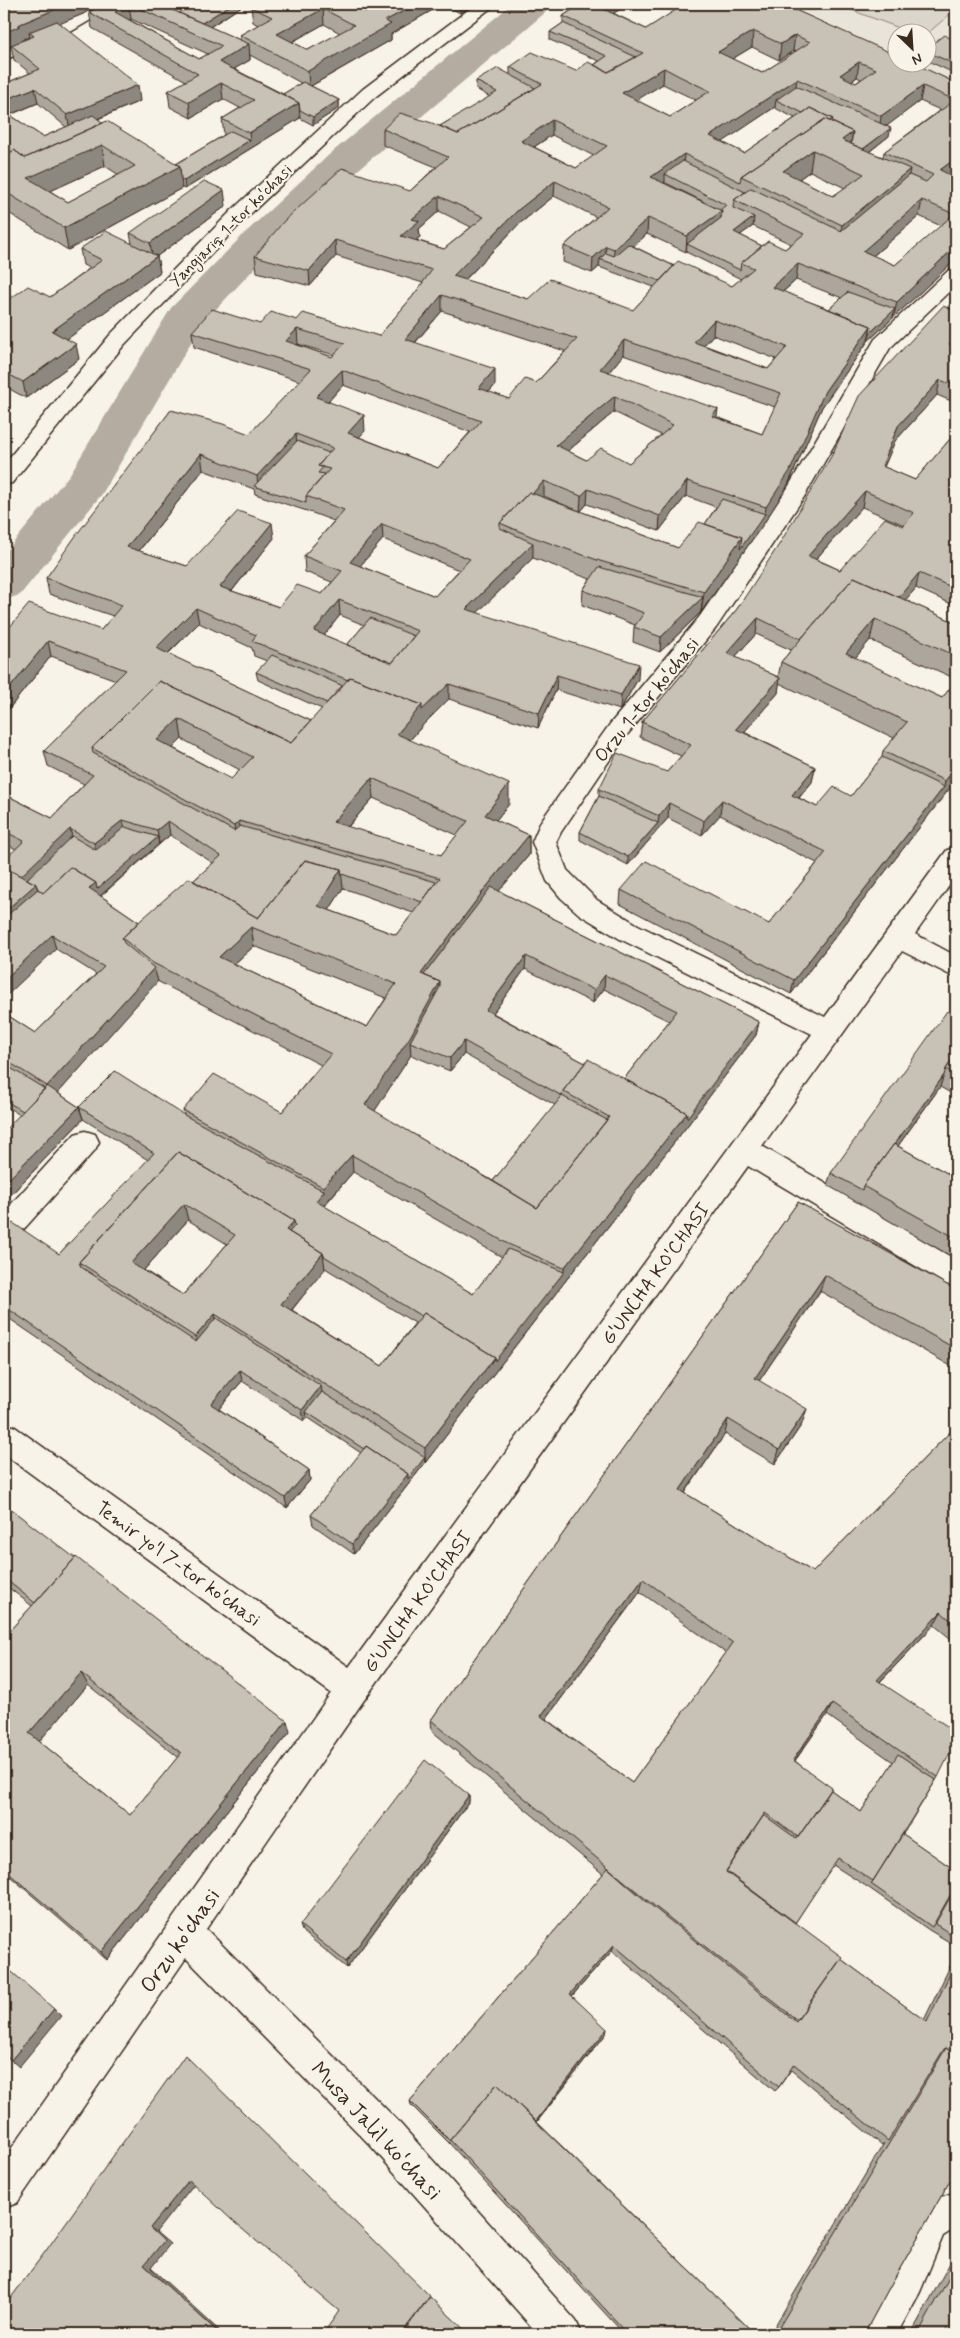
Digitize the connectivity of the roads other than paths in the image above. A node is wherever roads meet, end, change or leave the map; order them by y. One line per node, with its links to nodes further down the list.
1 (106, 4): 3 (street)
2 (487, 4): 5 (street, Yangiariq 1-tor koʻchasi)
3 (4, 55)
4 (956, 274): 9 (street, Orzu 1-tor koʻchasi)
5 (4, 478)
6 (956, 857): 7 (street, G'UNCHA KO'CHASI)
7 (899, 936): 8 (street); 9 (street, G'UNCHA KO'CHASI)
8 (956, 968)
9 (830, 1031): 11 (street, G'UNCHA KO'CHASI)
10 (85, 1142): 12 (street)
11 (744, 1150): 13 (street); 15 (street, G'UNCHA KO'CHASI)
12 (4, 1231)
13 (956, 1275)
14 (4, 1437): 15 (street, Temir yoʻl 7-tor koʻchasi)
15 (353, 1689): 16 (street, Orzu koʻchasi)
16 (185, 1932): 17 (street, Orzu koʻchasi); 19 (street, Musa Jalil koʻchasi)
17 (4, 2190)
18 (956, 2210): 20 (street)
19 (563, 2334)
20 (877, 2334)

